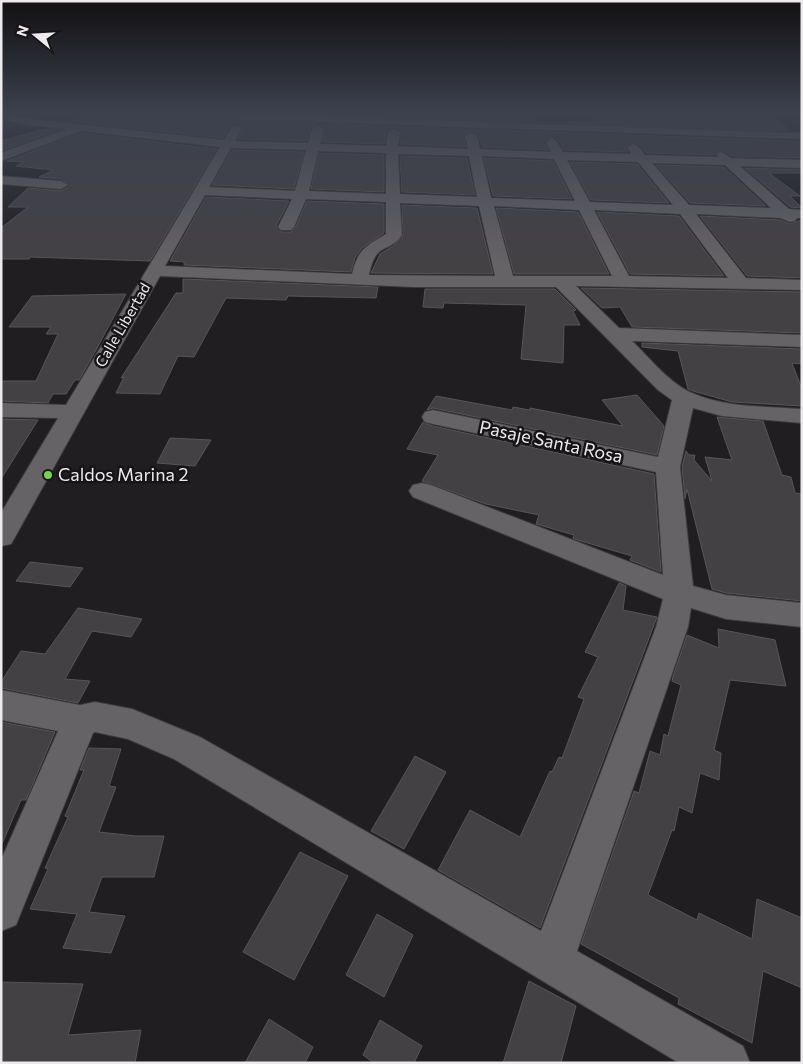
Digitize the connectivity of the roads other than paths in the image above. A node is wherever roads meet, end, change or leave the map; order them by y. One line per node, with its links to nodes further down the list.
1 (727, 162): 18 (street)
2 (216, 163): 12 (street, Calle Libertad)
3 (308, 163): 13 (street)
4 (392, 163): 14 (street)
5 (476, 163): 15 (street)
6 (562, 163): 16 (street)
7 (644, 163): 17 (street)
8 (752, 163): 9 (street)
9 (802, 164)
10 (2, 181): 11 (street)
11 (61, 185)
12 (199, 191): 13 (street); 22 (street, Calle Libertad)
13 (301, 194): 14 (street); 20 (street)
14 (392, 198): 15 (street); 23 (street)
15 (485, 201): 16 (street); 24 (street)
16 (586, 207): 17 (street); 26 (street)
17 (685, 210): 18 (street); 27 (street)
18 (785, 213): 19 (street); 21 (street)
19 (802, 214)
20 (286, 227)
21 (802, 230)
22 (153, 270): 23 (street); 33 (street, Calle Libertad)
23 (360, 279): 24 (street)
24 (505, 280): 25 (street)
25 (559, 280): 26 (street); 29 (street)
26 (623, 281): 27 (street)
27 (741, 284): 28 (street)
28 (802, 285)
29 (614, 334): 30 (street); 31 (street)
30 (802, 341)
31 (684, 398): 35 (street); 36 (street)
32 (1, 410): 33 (street)
33 (73, 412): 38 (street, Calle Libertad)
34 (433, 417): 36 (street, Pasaje Santa Rosa)
35 (800, 421)
36 (668, 467): 40 (street)
37 (422, 491): 40 (street)
38 (8, 512): 39 (street, Calle Libertad)
39 (1, 537)
40 (679, 593): 41 (street); 45 (street)
41 (802, 616)
42 (1, 706): 43 (street)
43 (80, 720): 44 (street); 45 (street)
44 (1, 910)
45 (552, 960): 46 (street)
46 (726, 1063)

